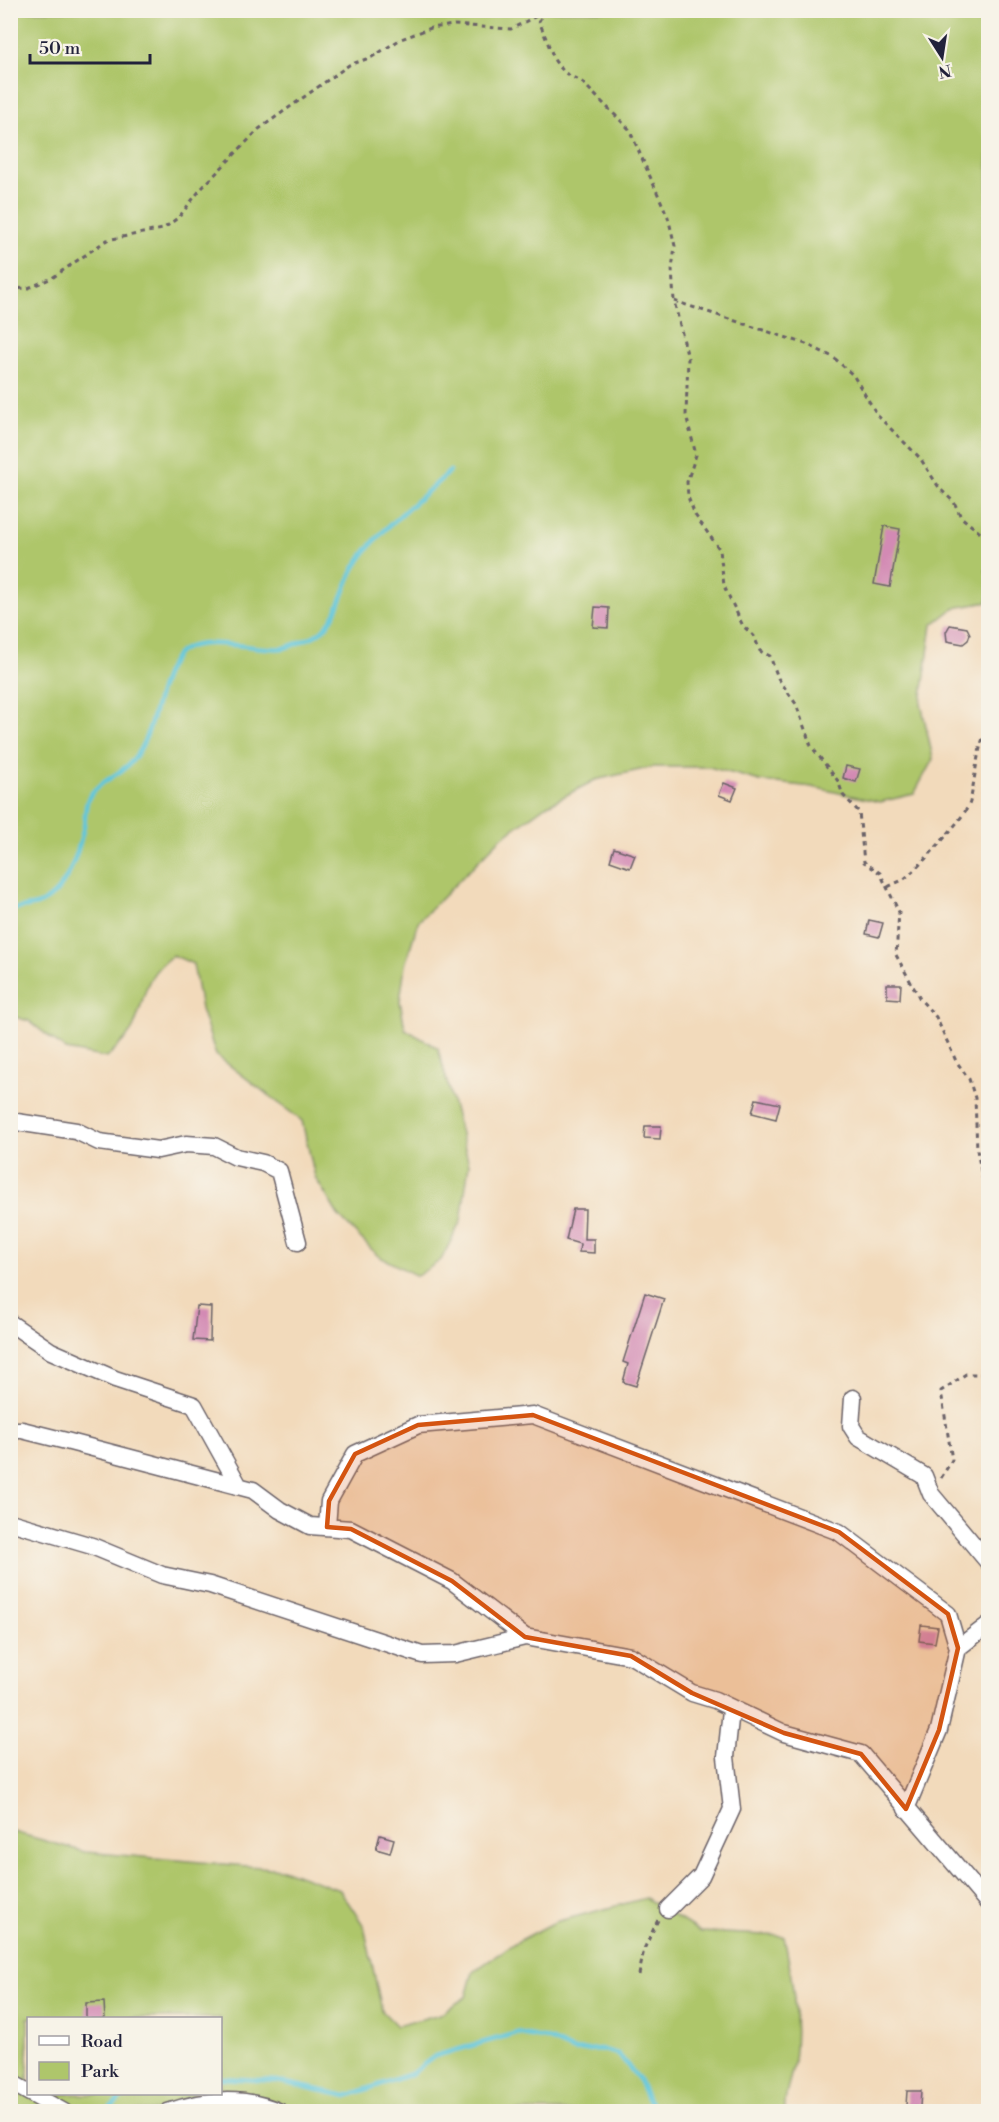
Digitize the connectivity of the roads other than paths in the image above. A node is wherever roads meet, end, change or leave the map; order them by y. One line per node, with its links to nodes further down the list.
1 (10, 1121): 2 (street)
2 (298, 1242)
3 (10, 1323): 6 (street)
4 (853, 1398): 9 (street)
5 (10, 1430): 6 (street)
6 (239, 1486): 8 (street)
7 (10, 1522): 11 (street)
8 (327, 1527): 11 (street); 12 (street)
9 (988, 1562)
10 (988, 1625): 12 (street)
11 (525, 1637): 13 (street)
12 (958, 1648): 14 (street)
13 (731, 1710): 14 (street); 16 (street)
14 (906, 1809): 15 (street)
15 (988, 1903)
16 (668, 1909)
17 (10, 2082): 18 (street)
18 (27, 2091)
19 (33, 2095): 20 (street)
20 (64, 2112)
21 (168, 2112): 22 (street)
22 (279, 2112)

